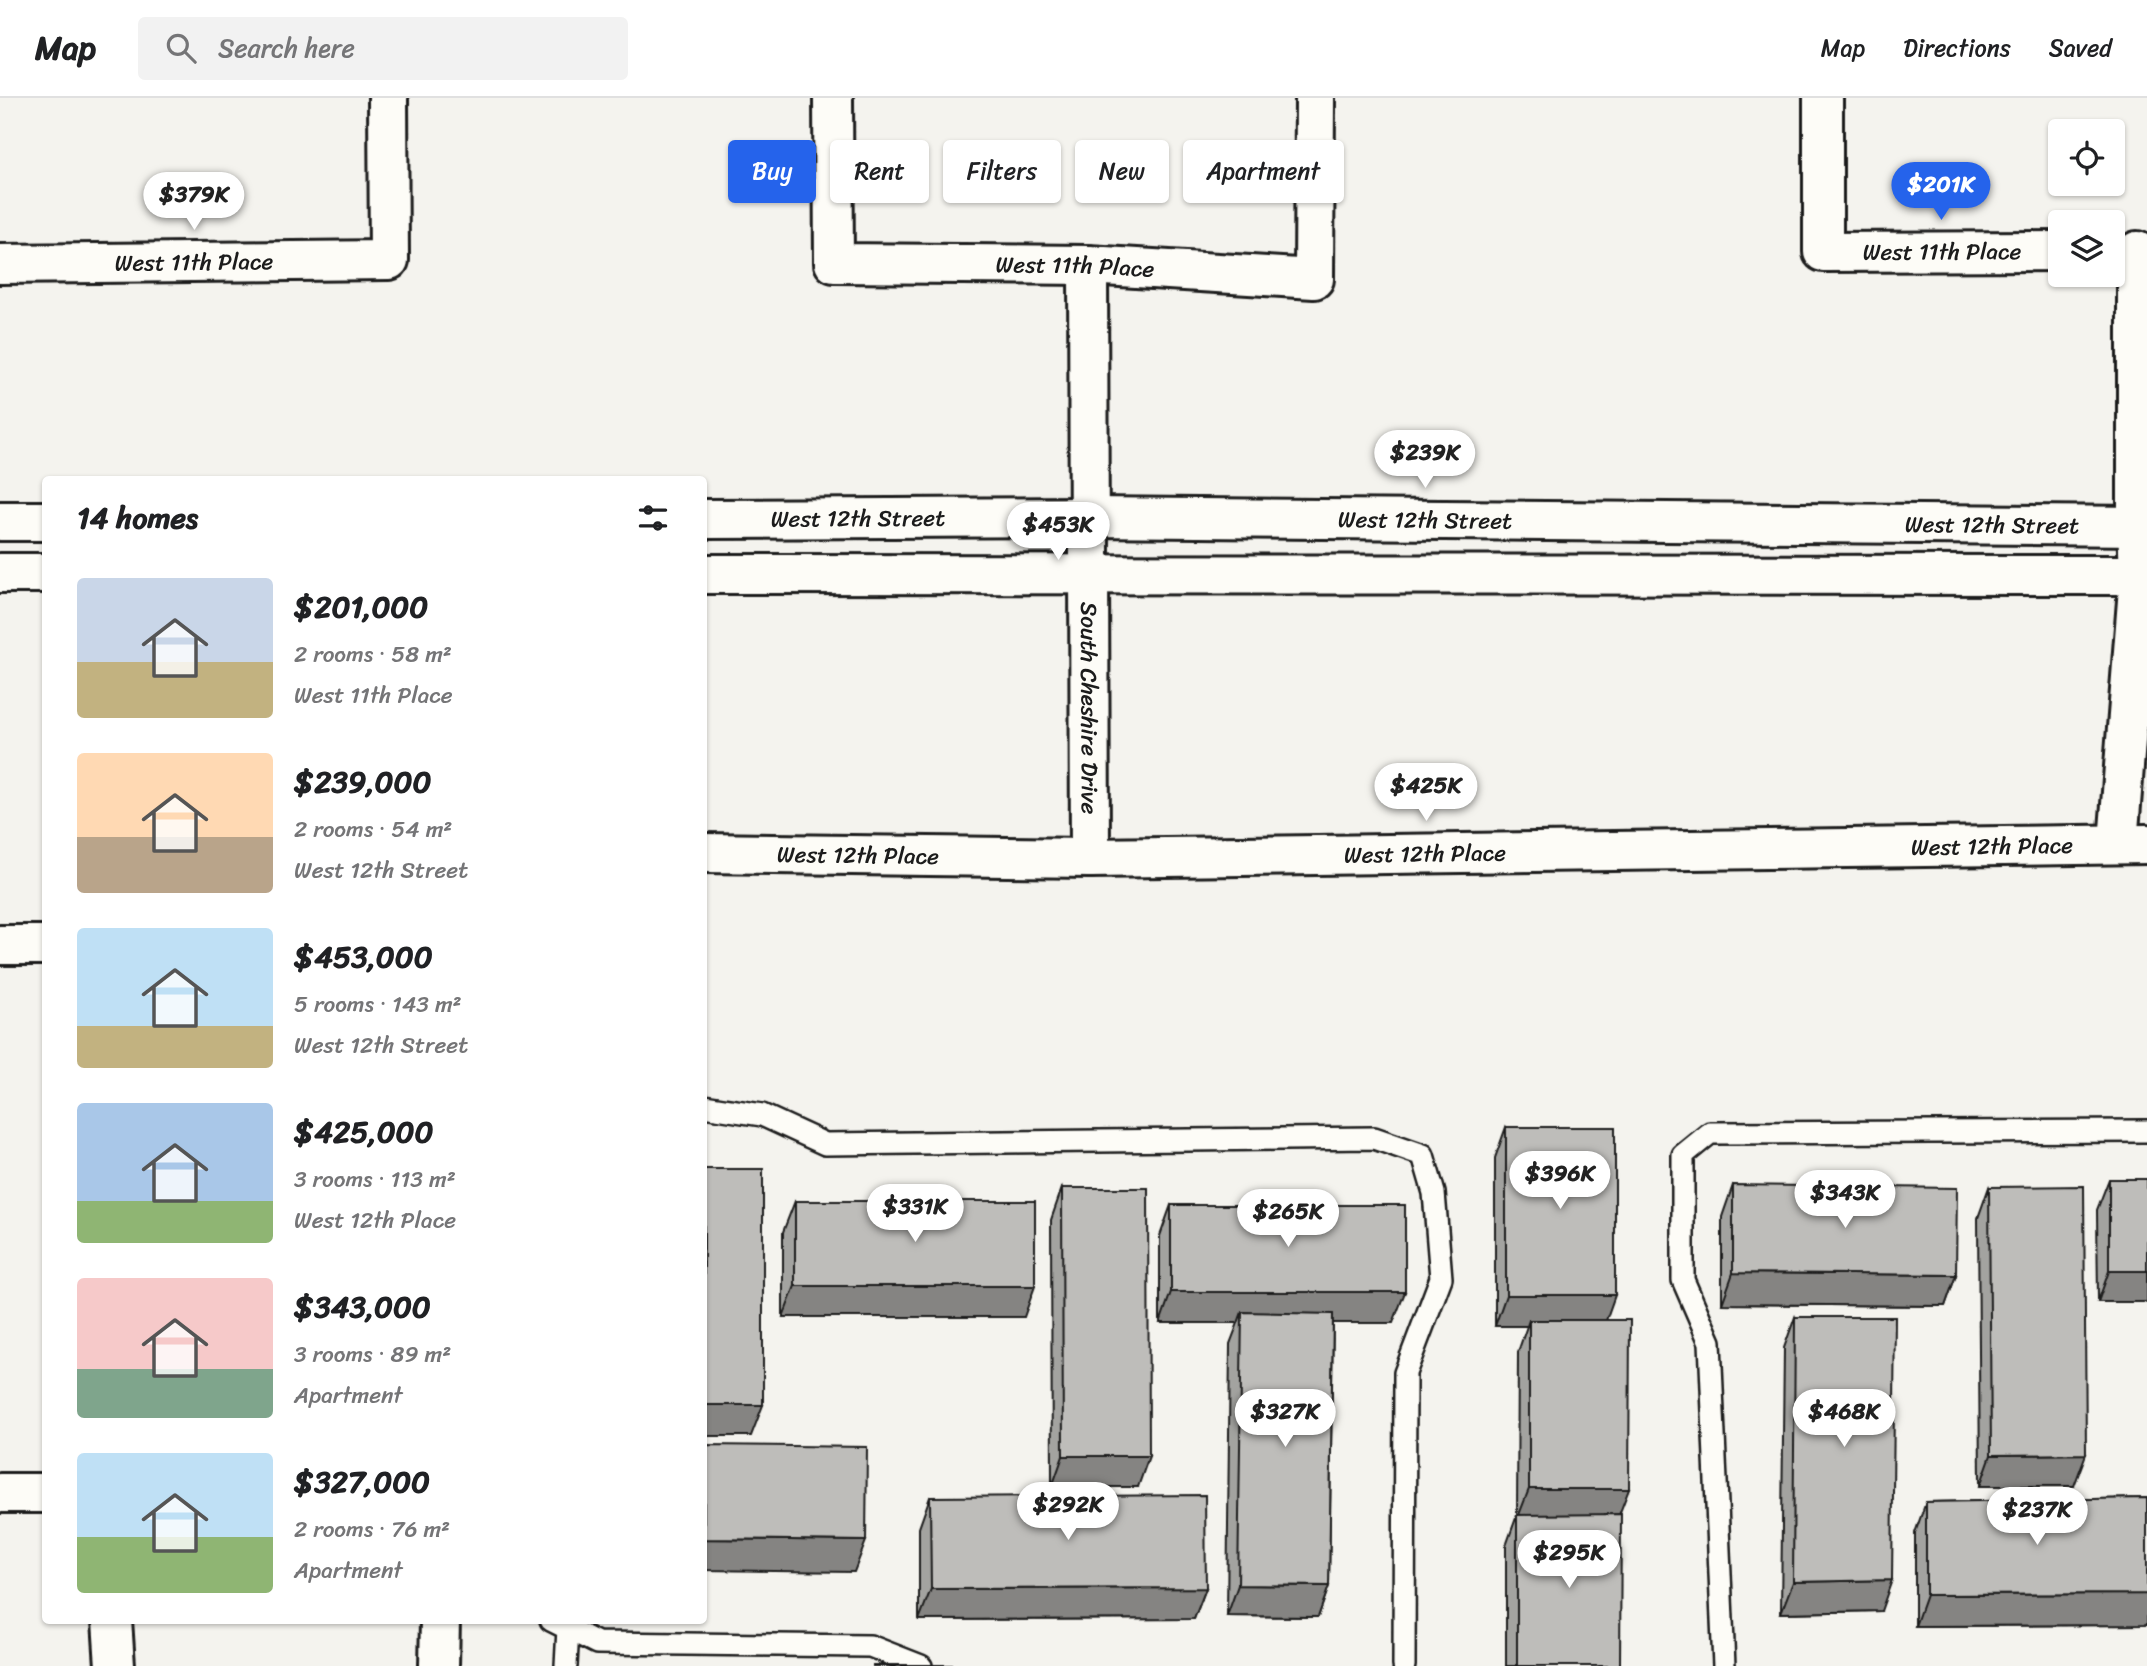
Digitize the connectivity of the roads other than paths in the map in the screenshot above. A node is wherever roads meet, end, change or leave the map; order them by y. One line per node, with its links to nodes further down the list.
1 (388, 98): 7 (street, West 11th Place)
2 (833, 98): 8 (street, West 11th Place)
3 (1315, 98): 8 (street, West 11th Place)
4 (1823, 98): 5 (street, West 11th Place)
5 (2048, 251)
6 (2132, 251): 13 (street)
7 (0, 264)
8 (1088, 265): 9 (street, South Cheshire Drive)
9 (1088, 517): 10 (street, West 12th Street); 13 (street, West 12th Street); 17 (street, South Cheshire Drive)
10 (707, 519)
11 (0, 521): 12 (street)
12 (42, 521)
13 (2142, 526): 18 (street)
14 (0, 573): 15 (street)
15 (42, 573)
16 (707, 574): 17 (street)
17 (1088, 574): 18 (street); 21 (street, South Cheshire Drive)
18 (2143, 575): 19 (street)
19 (2132, 844): 21 (street, West 12th Place)
20 (707, 853): 21 (street, West 12th Place)
21 (1090, 858)
22 (0, 945): 23 (street)
23 (42, 945)
24 (707, 1106): 35 (lane)
25 (2147, 1131): 36 (lane)
26 (0, 1493): 27 (street)
27 (42, 1493)
28 (112, 1624): 31 (street)
29 (440, 1624): 32 (street)
30 (560, 1624): 33 (lane); 34 (lane)
31 (115, 1666)
32 (439, 1666)
33 (566, 1666)
34 (921, 1666)
35 (1404, 1666)
36 (1724, 1666)

